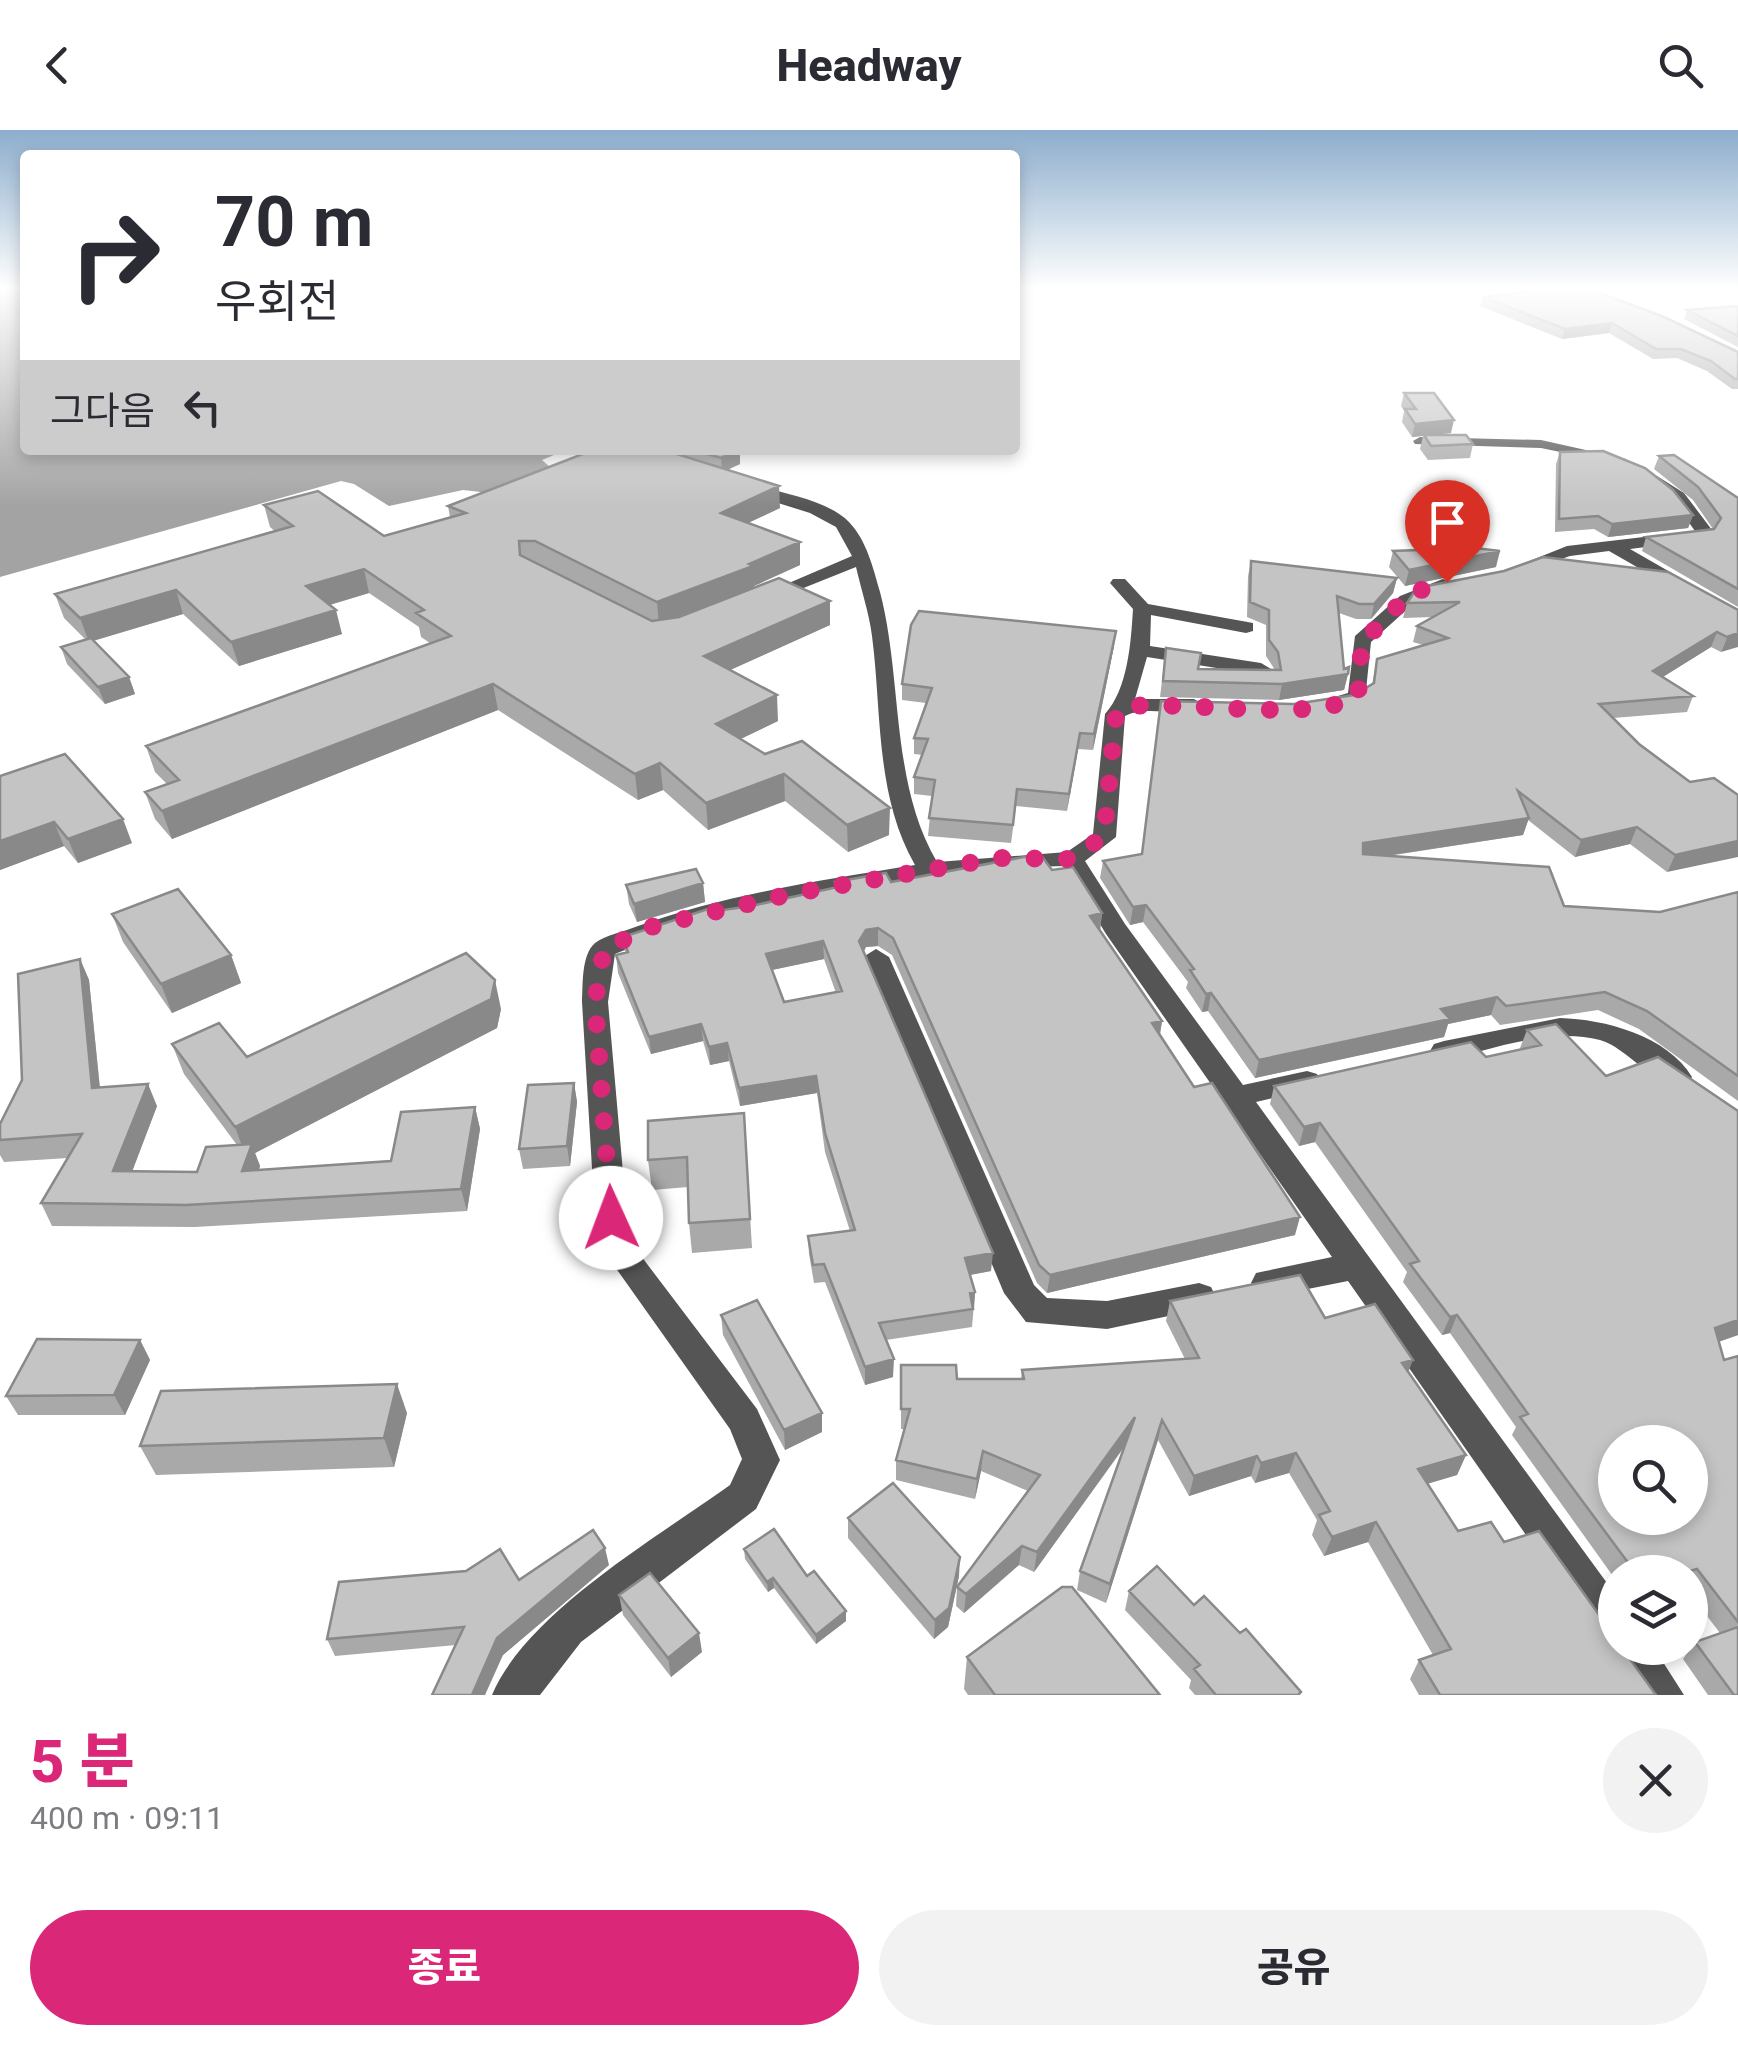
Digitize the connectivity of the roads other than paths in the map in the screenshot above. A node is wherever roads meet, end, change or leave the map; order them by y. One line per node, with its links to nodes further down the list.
1 (1420, 440): 3 (street)
2 (728, 483): 4 (street)
3 (1610, 545): 5 (street); 12 (street)
4 (862, 558): 6 (street); 9 (street)
5 (1493, 578)
6 (803, 581): 9 (street); 10 (street)
7 (1462, 581): 18 (street)
8 (1119, 583): 11 (street)
9 (870, 590): 20 (street)
10 (738, 608)
11 (1142, 608): 13 (street); 14 (street)
12 (1738, 619)
13 (1246, 627)
14 (1140, 650): 15 (street); 17 (street)
15 (1261, 670)
16 (1226, 706): 17 (street)
17 (1122, 707): 19 (street)
18 (1308, 708)
19 (1072, 859): 20 (street); 24 (street)
20 (929, 868): 29 (street)
21 (876, 957): 26 (street)
22 (1422, 1056): 25 (street)
23 (1330, 1076): 24 (street)
24 (1238, 1096): 26 (street)
25 (1706, 1098)
26 (1356, 1266): 27 (street)
27 (1598, 1604)
28 (1641, 1665): 30 (street)
29 (514, 1695)
30 (1663, 1695)

